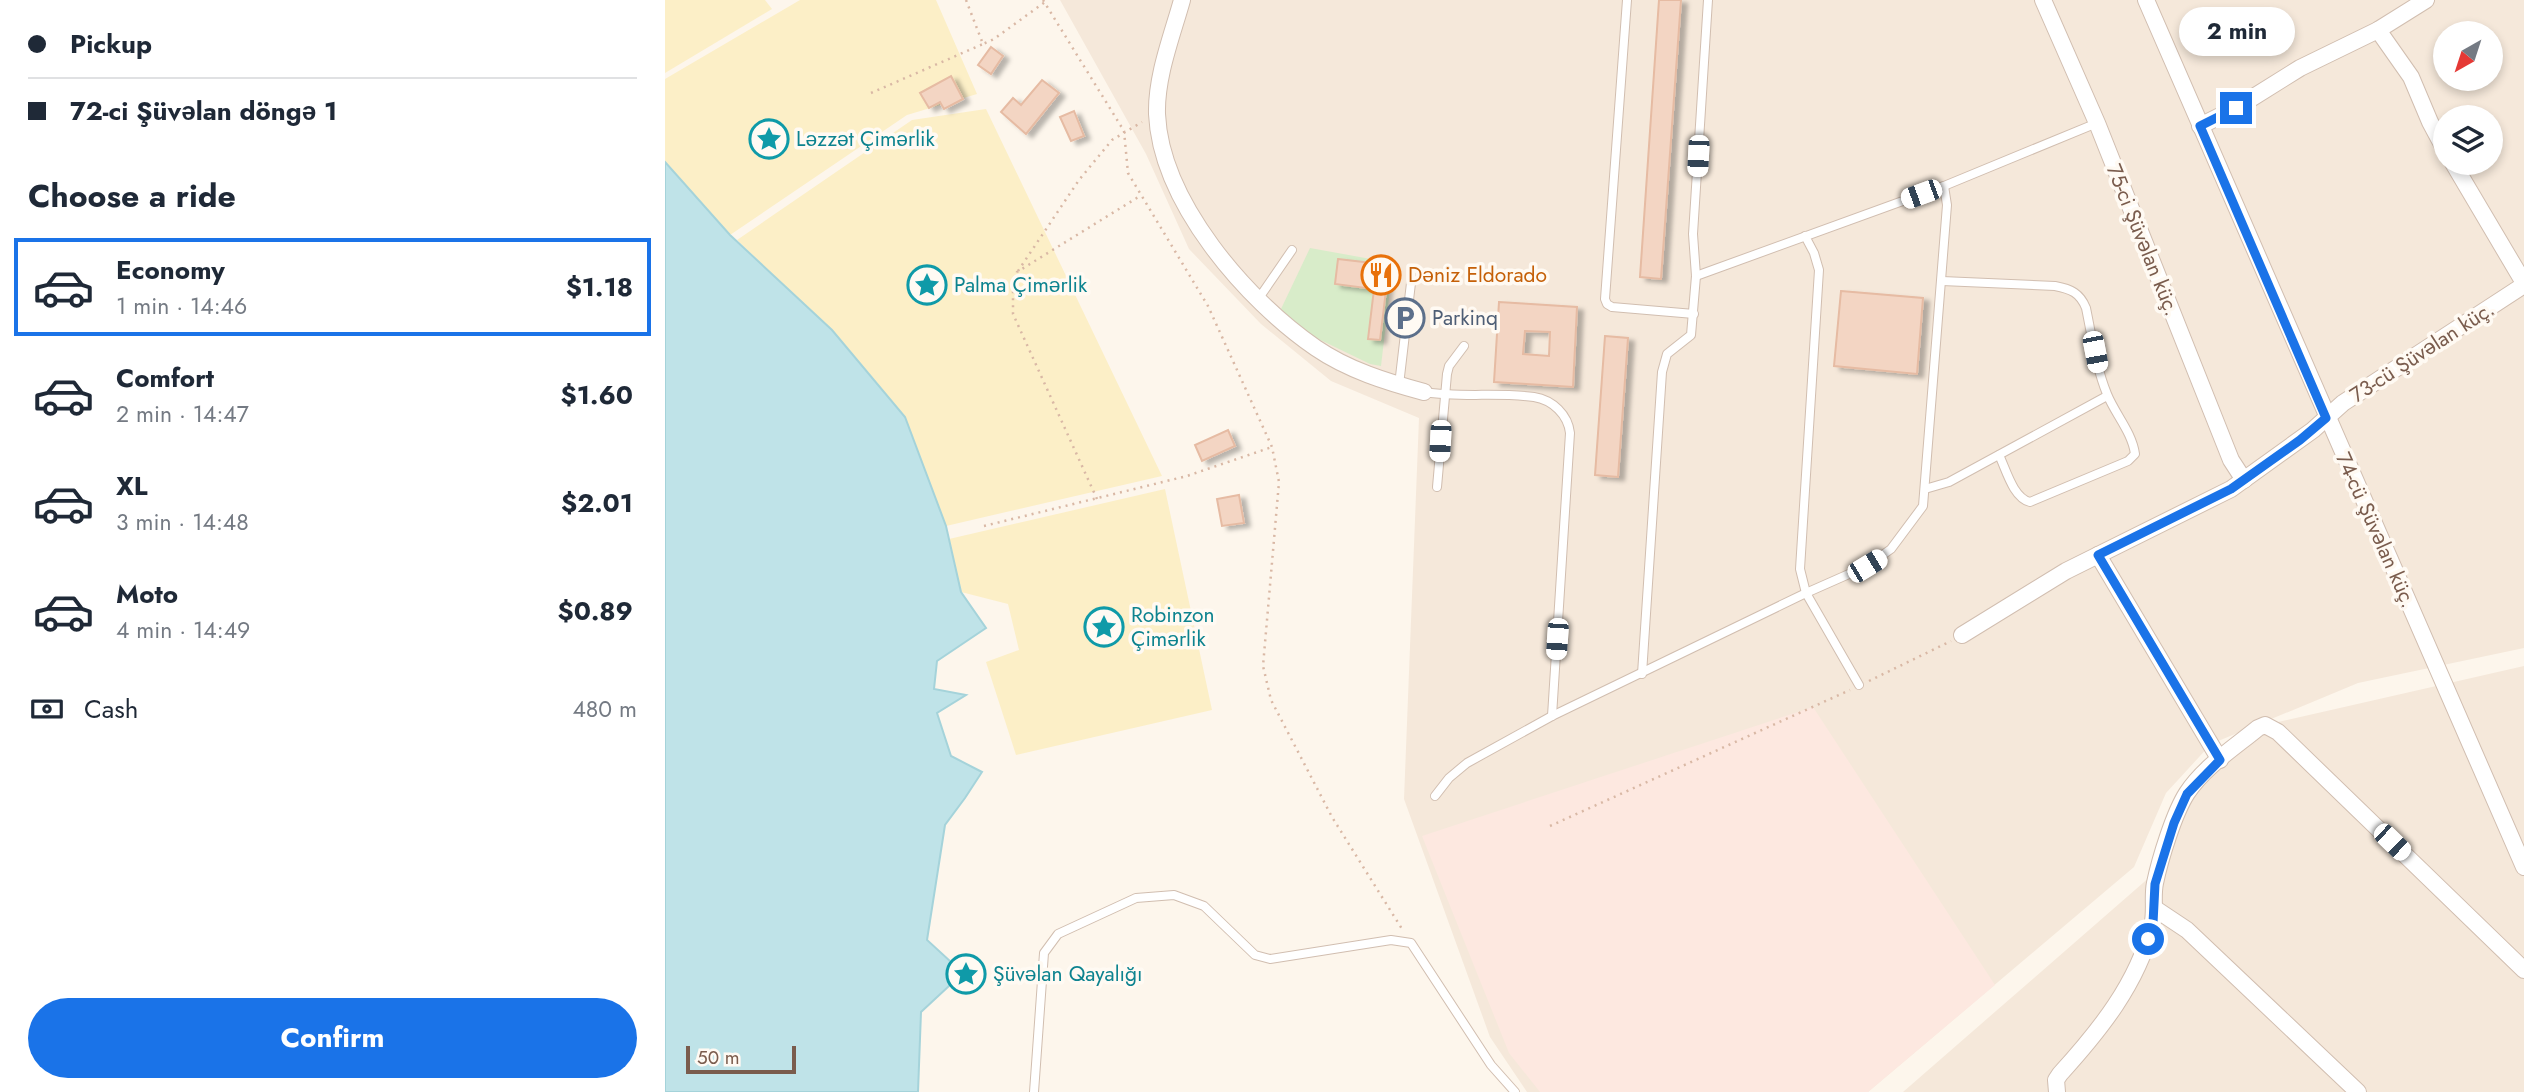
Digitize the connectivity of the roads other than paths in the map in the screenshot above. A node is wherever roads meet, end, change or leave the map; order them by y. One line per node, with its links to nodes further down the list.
1 (1182, 0): 19 (street)
2 (1627, 0): 20 (lane)
3 (1708, 0): 15 (lane)
4 (2043, 0): 8 (street, 75-ci Şüvəlan küç.)
5 (2146, 0): 10 (street, 74-cü Şüvəlan küç.)
6 (2426, 0): 7 (street)
7 (2378, 30): 9 (street); 10 (street)
8 (2097, 123): 12 (lane); 28 (street, 75-ci Şüvəlan küç.)
9 (2433, 125)
10 (2200, 126): 26 (street, 74-cü Şüvəlan küç.)
11 (2460, 175): 18 (street)
12 (1944, 186): 13 (lane); 16 (lane)
13 (1805, 236): 15 (lane); 32 (lane)
14 (1292, 250): 19 (lane)
15 (1696, 276): 20 (lane)
16 (1942, 281): 25 (lane); 30 (lane)
17 (1411, 283): 22 (lane)
18 (2524, 284): 26 (street, 73-cü Şüvəlan küç.)
19 (1259, 298): 22 (street)
20 (1693, 314): 34 (lane)
21 (1464, 346): 24 (lane)
22 (1399, 385): 23 (street)
23 (1424, 391): 24 (lane)
24 (1443, 395): 29 (lane); 36 (lane)
25 (2108, 396): 27 (lane); 27 (lane)
26 (2326, 418): 28 (street, 73-cü Şüvəlan küç.); 39 (street, 74-cü Şüvəlan küç.)
27 (1999, 455): 30 (lane)
28 (2243, 480): 31 (street, 73-cü Şüvəlan küç.)
29 (1437, 488)
30 (1925, 489): 32 (lane)
31 (2098, 555): 33 (street, 73-cü Şüvəlan küç.); 37 (street)
32 (1806, 593): 34 (lane); 35 (lane)
33 (1962, 635)
34 (1642, 674): 36 (lane)
35 (1859, 685)
36 (1552, 716): 38 (lane)
37 (2220, 760): 40 (street); 41 (street)
38 (1435, 796)
39 (2524, 867)
40 (2154, 908): 44 (street); 45 (street)
41 (2524, 970)
42 (1034, 1092): 43 (lane)
43 (1515, 1092)
44 (2057, 1092)
45 (2358, 1092)

